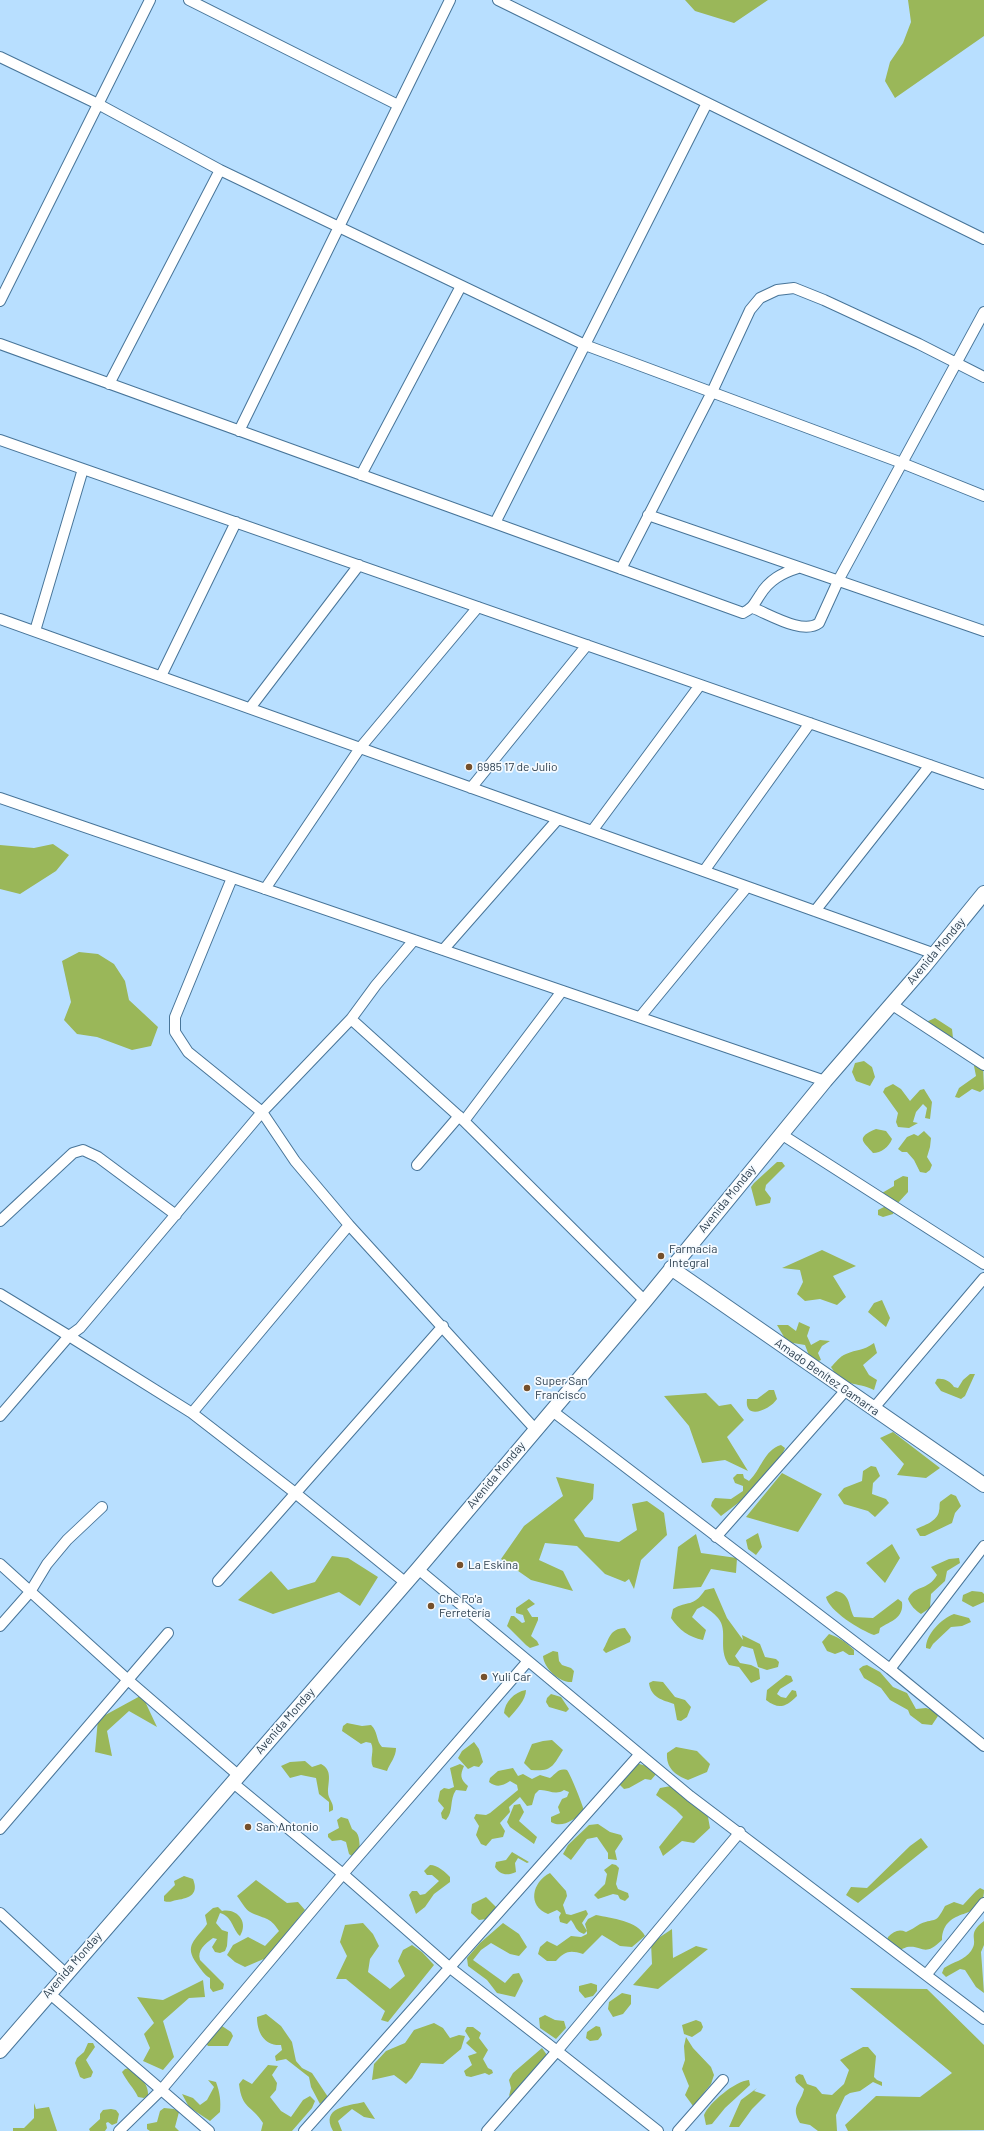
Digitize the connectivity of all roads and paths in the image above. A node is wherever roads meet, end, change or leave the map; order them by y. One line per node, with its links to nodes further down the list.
1 (150, 0): 7 (street)
2 (189, 0): 8 (street)
3 (450, 0): 8 (street)
4 (498, 0): 6 (street)
5 (0, 57): 7 (street)
6 (708, 103): 11 (street); 16 (street)
7 (98, 104): 9 (street); 13 (street)
8 (398, 105): 10 (street)
9 (220, 170): 10 (street); 19 (street)
10 (338, 227): 12 (street); 21 (street)
11 (984, 239)
12 (461, 286): 16 (street); 25 (street)
13 (0, 301)
14 (984, 312): 17 (street)
15 (0, 344): 19 (street)
16 (585, 345): 20 (street); 29 (street)
17 (956, 363): 18 (street); 20 (street); 23 (street)
18 (984, 377)
19 (109, 384): 21 (street)
20 (712, 392): 23 (street); 27 (street)
21 (238, 431): 25 (street)
22 (0, 440): 24 (street)
23 (902, 462): 26 (street); 33 (street)
24 (83, 469): 28 (street); 37 (street)
25 (361, 475): 29 (street)
26 (984, 496)
27 (648, 515): 31 (street); 32 (street)
28 (236, 522): 30 (street); 40 (street)
29 (495, 523): 32 (street)
30 (359, 565): 34 (street); 42 (street)
31 (798, 568): 33 (street); 35 (street)
32 (621, 569): 35 (street)
33 (839, 579): 35 (street); 38 (street)
34 (478, 607): 39 (street); 44 (street)
35 (753, 608)
36 (0, 618): 37 (street)
37 (35, 631): 40 (street)
38 (984, 631)
39 (587, 645): 41 (street); 47 (street)
40 (161, 676): 42 (street)
41 (700, 684): 43 (street); 50 (street)
42 (250, 708): 44 (street)
43 (810, 723): 45 (street); 51 (street)
44 (360, 748): 47 (street); 54 (street)
45 (930, 765): 46 (street); 56 (street)
46 (984, 784)
47 (470, 788): 49 (street)
48 (0, 798): 52 (street)
49 (558, 819): 50 (street); 58 (street)
50 (592, 831): 51 (street)
51 (704, 871): 53 (street)
52 (232, 878): 54 (street); 66 (street)
53 (747, 887): 56 (street); 62 (street)
54 (265, 889): 57 (street)
55 (984, 893): 59 (main road, Avenida Monday)
56 (815, 911): 59 (street)
57 (414, 940): 58 (street); 63 (street)
58 (443, 950): 60 (street)
59 (935, 954): 61 (main road, Avenida Monday)
60 (562, 991): 62 (street); 67 (street)
61 (891, 1004): 64 (street); 65 (main road, Avenida Monday)
62 (640, 1017): 65 (street)
63 (351, 1019): 66 (street); 67 (street)
64 (984, 1065)
65 (825, 1080): 68 (main road, Avenida Monday)
66 (262, 1112): 70 (street); 72 (street)
67 (462, 1118): 69 (street); 77 (street)
68 (781, 1134): 73 (street); 74 (main road, Avenida Monday)
69 (417, 1165)
70 (176, 1215): 71 (street); 79 (street)
71 (0, 1221)
72 (349, 1225): 78 (street); 83 (street)
73 (984, 1264)
74 (671, 1268): 77 (main road, Avenida Monday); 80 (main road, Amado Benítez Gamarra)
75 (984, 1278): 81 (street)
76 (0, 1294): 79 (street)
77 (644, 1301): 82 (main road, Avenida Monday)
78 (443, 1326): 85 (street); 87 (street)
79 (69, 1336): 83 (street); 84 (street)
80 (846, 1390): 81 (main road, Amado Benítez Gamarra); 89 (street)
81 (873, 1409): 86 (main road, Amado Benítez Gamarra)
82 (551, 1410): 85 (main road, Avenida Monday); 89 (street)
83 (192, 1413): 87 (street)
84 (0, 1416)
85 (535, 1429): 92 (main road, Avenida Monday)
86 (984, 1485)
87 (294, 1492): 93 (street); 94 (street)
88 (102, 1507): 95 (street)
89 (716, 1536): 99 (street)
90 (984, 1546): 99 (street)
91 (0, 1564): 95 (street)
92 (418, 1569): 94 (main road, Avenida Monday); 98 (street)
93 (218, 1581)
94 (406, 1583): 103 (main road, Avenida Monday)
95 (30, 1592): 96 (street); 100 (street)
96 (0, 1626)
97 (168, 1633): 100 (street)
98 (528, 1662): 102 (street); 106 (street)
99 (890, 1669): 101 (street)
100 (128, 1680): 103 (street); 104 (street)
101 (984, 1746)
102 (639, 1755): 105 (street); 109 (street)
103 (235, 1778): 106 (street); 110 (main road, Avenida Monday)
104 (0, 1829)
105 (740, 1832): 111 (street); 115 (street)
106 (343, 1874): 109 (street); 117 (street)
107 (984, 1903): 111 (street)
108 (0, 1913): 110 (street)
109 (449, 1968): 115 (street); 120 (street)
110 (65, 1973): 112 (main road, Avenida Monday)
111 (926, 1975): 113 (street)
112 (48, 1993): 114 (main road, Avenida Monday); 117 (street)
113 (984, 2019)
114 (0, 2051)
115 (557, 2051): 121 (street); 122 (street)
116 (723, 2080): 123 (street)
117 (162, 2089): 118 (street); 119 (street)
118 (119, 2131)
119 (209, 2131)
120 (304, 2131)
121 (487, 2131)
122 (658, 2131)
123 (678, 2131)

